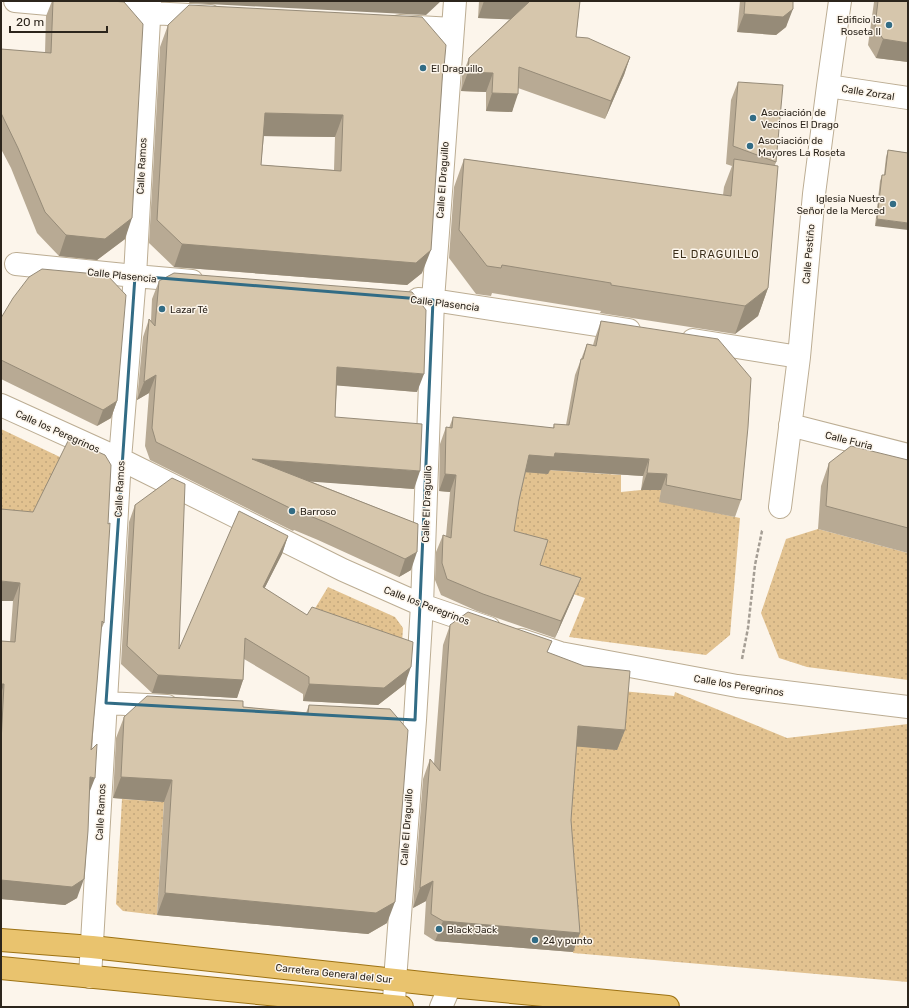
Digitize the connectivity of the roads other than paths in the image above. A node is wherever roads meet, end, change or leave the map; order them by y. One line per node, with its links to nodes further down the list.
1 (15, 1): 4 (street)
2 (455, 1): 7 (street, Calle El Draguillo)
3 (840, 1): 8 (street, Calle Pestiño)
4 (150, 7): 5 (street); 11 (street, Calle Ramos)
5 (229, 17)
6 (381, 25): 7 (street)
7 (453, 29): 14 (street, Calle El Draguillo)
8 (828, 86): 9 (street, Calle Zorzal); 17 (street, Calle Pestiño)
9 (908, 98)
10 (16, 264): 11 (street, Calle Plasencia)
11 (135, 276): 12 (street, Calle Plasencia); 21 (street, Calle Ramos)
12 (213, 283)
13 (402, 298): 14 (street, Calle Plasencia)
14 (433, 300): 15 (street, Calle Plasencia); 23 (street, Calle El Draguillo)
15 (651, 334)
16 (674, 338): 17 (street)
17 (798, 357): 19 (street, Calle Pestiño)
18 (1, 405): 21 (street, Calle los Peregrinos)
19 (790, 425): 20 (street, Calle Furia); 22 (street, Calle Pestiño)
20 (908, 455)
21 (120, 459): 23 (street, Calle los Peregrinos); 24 (street, Calle Ramos)
22 (780, 507)
23 (422, 605): 26 (street, Calle los Peregrinos); 31 (street, Calle El Draguillo)
24 (106, 703): 25 (street); 28 (street, Calle Ramos)
25 (185, 707)
26 (908, 707)
27 (1, 940): 28 (main road, Carretera General del Sur)
28 (92, 947): 30 (street, Calle Ramos); 31 (main road, Carretera General del Sur)
29 (1, 968): 30 (main road)
30 (90, 977): 33 (main road)
31 (395, 980): 32 (main road, Carretera General del Sur); 33 (street, Calle El Draguillo)
32 (450, 986): 34 (street); 35 (main road, Carretera General del Sur)
33 (398, 1007)
34 (440, 1007)
35 (668, 1007)

